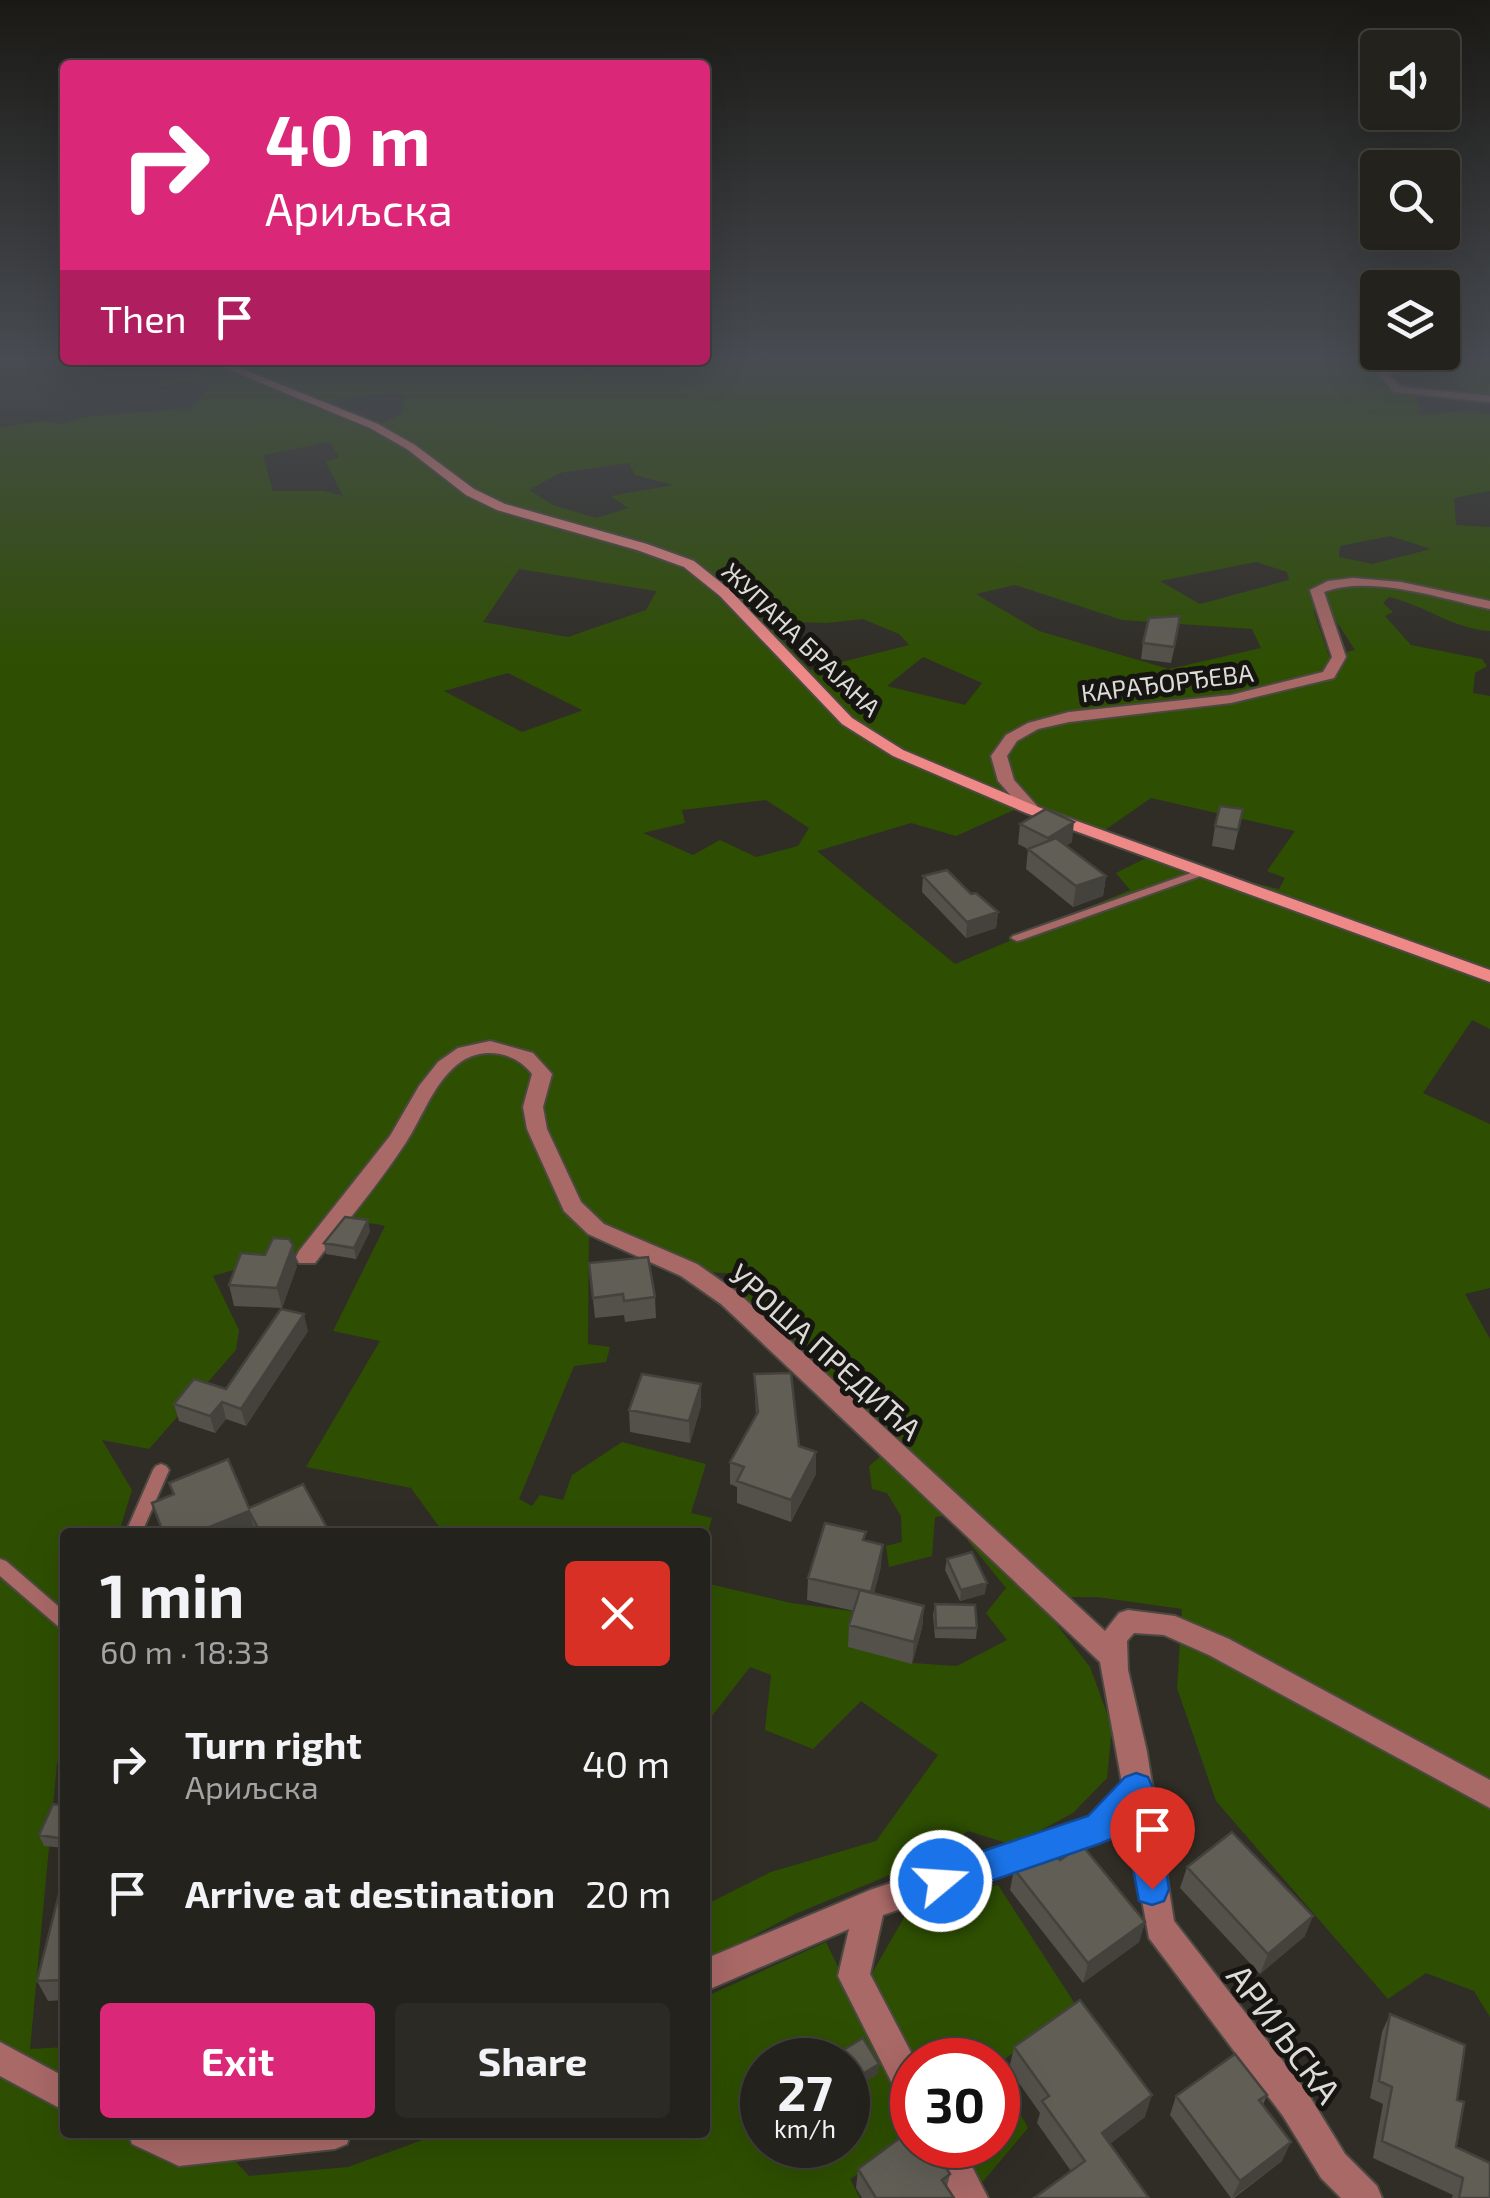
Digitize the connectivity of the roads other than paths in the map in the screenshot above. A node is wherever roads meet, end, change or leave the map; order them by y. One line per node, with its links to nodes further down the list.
1 (429, 461): 3 (street, ЖУПАНА БРАЈАНА)
2 (1490, 605): 3 (street, КАРАЂОРЂЕВА)
3 (1032, 810): 4 (street, ЖУПАНА БРАЈАНА)
4 (1205, 872): 5 (lane); 6 (street, ЖУПАНА БРАЈАНА)
5 (1017, 938)
6 (1490, 976)
7 (308, 1258): 12 (street, УРОША ПРЕДИЋА)
8 (161, 1470): 9 (lane)
9 (136, 1528)
10 (0, 1566): 11 (lane)
11 (60, 1618)
12 (1114, 1658): 13 (street, АРИЉСКА); 14 (street)
13 (1136, 1788): 15 (street); 24 (street, АРИЉСКА)
14 (1490, 1795)
15 (870, 1905): 16 (street); 17 (street)
16 (710, 1973)
17 (890, 2045)
18 (0, 2058): 19 (street)
19 (60, 2092)
20 (156, 2138): 21 (street)
21 (282, 2138)
22 (955, 2168): 23 (street)
23 (971, 2198)
24 (1366, 2198)

